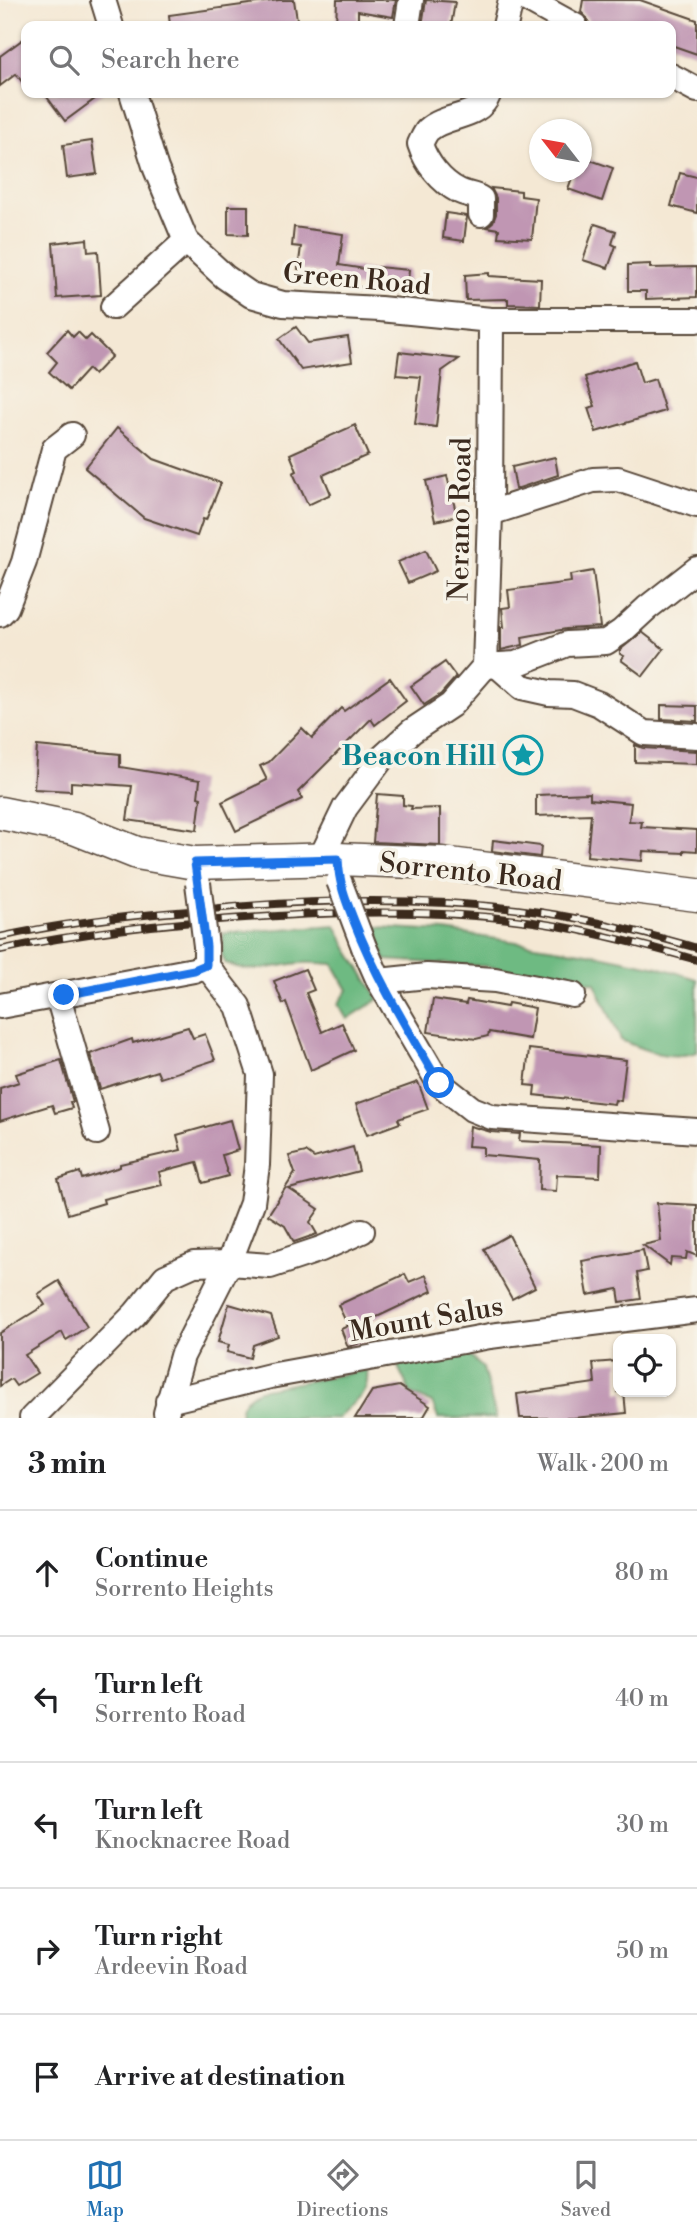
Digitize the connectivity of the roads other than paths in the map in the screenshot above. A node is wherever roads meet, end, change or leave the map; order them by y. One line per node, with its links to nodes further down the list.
1 (103, 0): 5 (street)
2 (411, 0): 6 (street)
3 (511, 0): 7 (street)
4 (528, 0): 8 (street)
5 (109, 21)
6 (409, 21)
7 (506, 21)
8 (566, 21)
9 (676, 79): 10 (street)
10 (697, 90)
11 (134, 98): 14 (street, Green Road)
12 (486, 98): 13 (street)
13 (481, 214)
14 (186, 241): 15 (street); 16 (street, Green Road)
15 (113, 307)
16 (491, 320): 17 (street); 20 (street, Nerano Road)
17 (697, 320)
18 (72, 435): 22 (street)
19 (697, 505): 20 (street)
20 (490, 513): 23 (street, Nerano Road)
21 (697, 569): 23 (street)
22 (0, 614)
23 (491, 665): 24 (street); 26 (street)
24 (697, 736)
25 (0, 813): 27 (main road, Sorrento Road)
26 (332, 867): 27 (main road, Sorrento Road); 28 (main road, Sorrento Road); 30 (street, bridge)
27 (197, 873): 29 (street, bridge)
28 (697, 895)
29 (206, 955): 32 (street); 37 (street)
30 (379, 981): 31 (street); 34 (street)
31 (573, 995)
32 (58, 996): 33 (street); 35 (street)
33 (0, 1006)
34 (697, 1131)
35 (97, 1132)
36 (362, 1231): 37 (street)
37 (229, 1263): 39 (street); 40 (street)
38 (697, 1310): 39 (street, Mount Salus)
39 (167, 1410)
40 (32, 1418)

